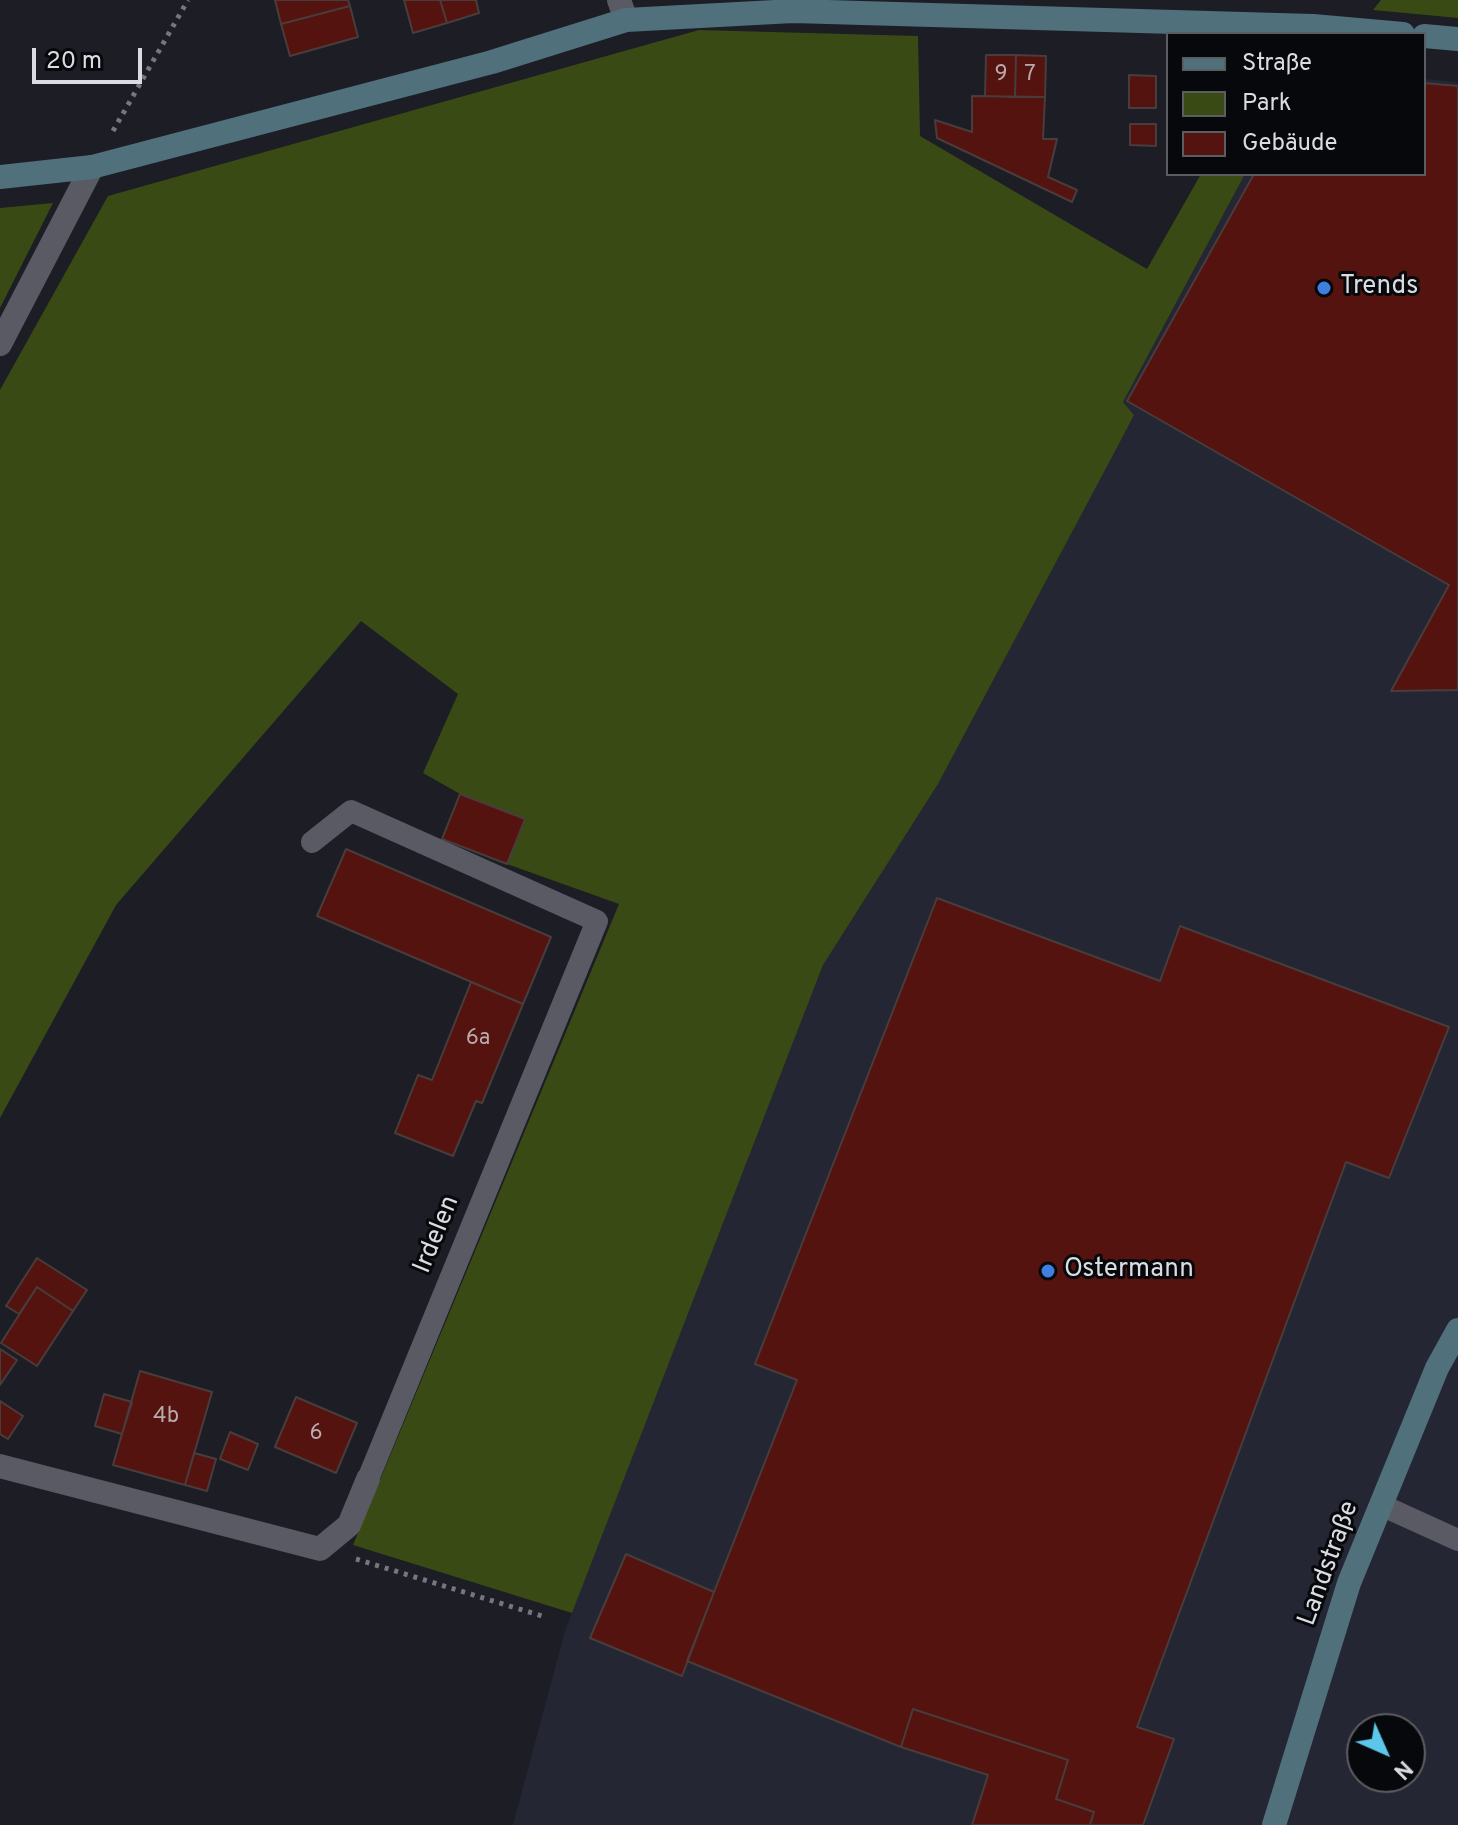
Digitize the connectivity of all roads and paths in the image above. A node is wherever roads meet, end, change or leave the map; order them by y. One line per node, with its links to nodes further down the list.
1 (188, 0): 7 (path)
2 (795, 6): 3 (street); 4 (street)
3 (622, 10): 7 (street)
4 (1380, 32)
5 (1426, 36): 6 (street)
6 (1458, 39)
7 (92, 167): 8 (street); 9 (street)
8 (0, 177)
9 (0, 344)
10 (312, 842): 13 (lane, Irdelen)
11 (1458, 1330): 14 (street, Landstraße)
12 (0, 1466): 16 (street)
13 (368, 1479): 16 (street, Irdelen)
14 (1381, 1505): 15 (lane); 18 (street, Landstraße)
15 (1458, 1540)
16 (320, 1549): 17 (path)
17 (542, 1616)
18 (1274, 1825)

